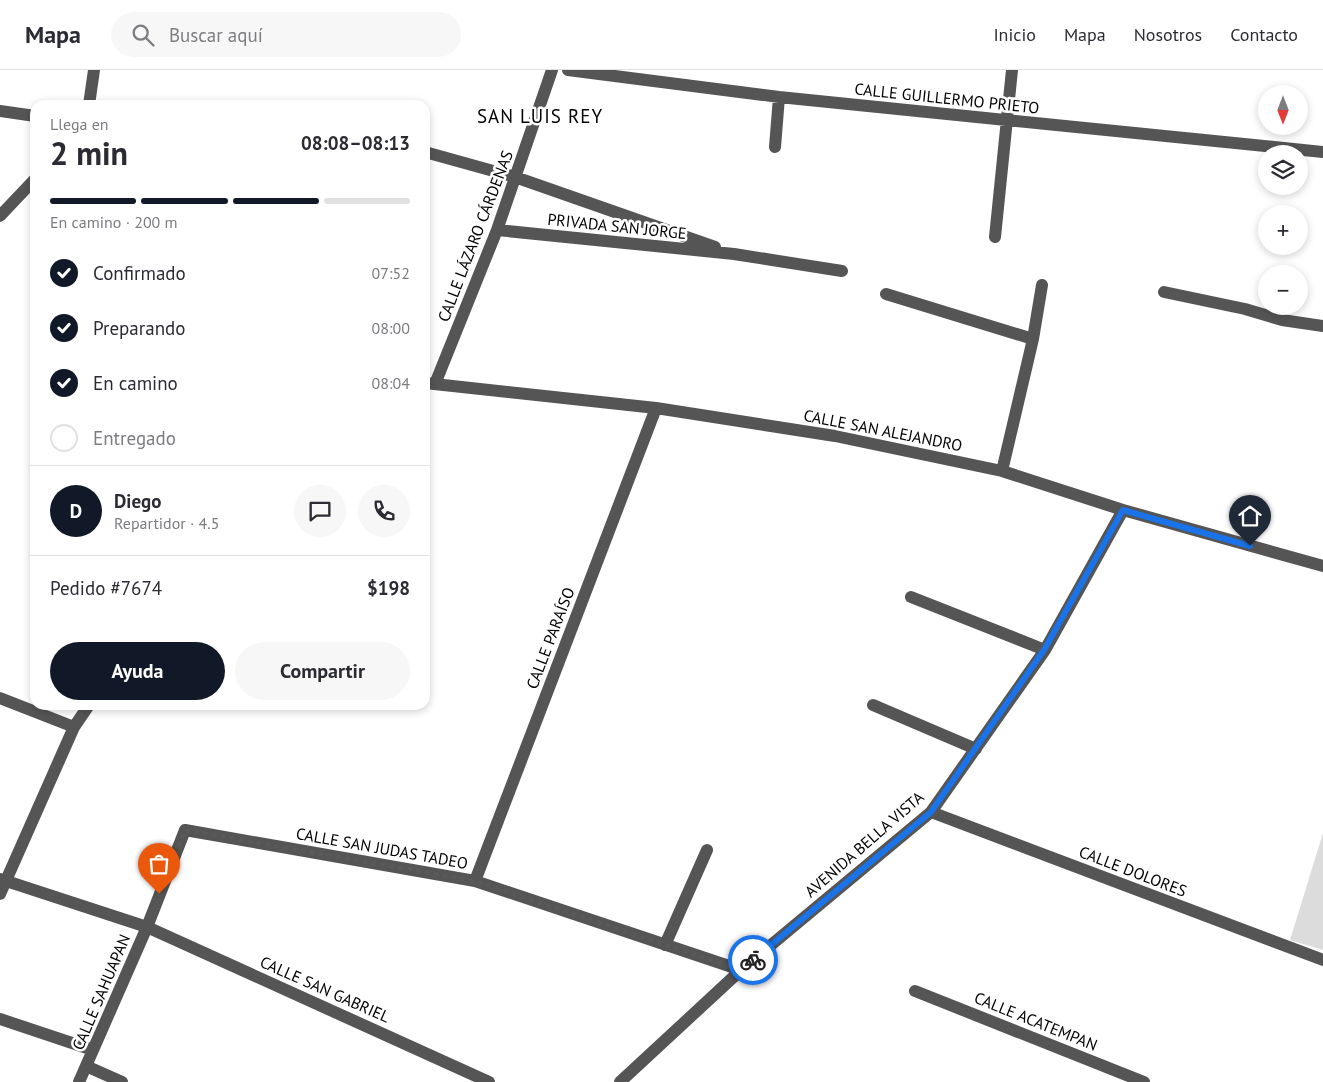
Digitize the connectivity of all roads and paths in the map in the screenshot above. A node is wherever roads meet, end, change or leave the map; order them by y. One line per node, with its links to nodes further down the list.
1 (94, 70): 6 (street)
2 (552, 70): 13 (street, CALLE LÁZARO CÁRDENAS)
3 (568, 70): 5 (street, CALLE GUILLERMO PRIETO)
4 (1012, 70): 9 (street)
5 (779, 97): 9 (street, CALLE GUILLERMO PRIETO); 10 (street)
6 (90, 100)
7 (0, 111): 8 (street)
8 (30, 115)
9 (1008, 120): 11 (street, CALLE GUILLERMO PRIETO); 17 (street)
10 (775, 147)
11 (1323, 152)
12 (430, 153): 13 (street, PRIVADA SAN JORGE)
13 (515, 177): 16 (street, CALLE LÁZARO CÁRDENAS); 18 (street, PRIVADA SAN JORGE)
14 (30, 184): 15 (street)
15 (0, 216)
16 (497, 230): 18 (street, PRIVADA SAN JORGE); 25 (street, CALLE LÁZARO CÁRDENAS)
17 (995, 237)
18 (734, 254): 19 (street, PRIVADA SAN JORGE)
19 (842, 271)
20 (1042, 285): 24 (street)
21 (1164, 292): 23 (street)
22 (886, 294): 24 (street)
23 (1323, 326)
24 (1034, 339): 27 (street)
25 (430, 383): 26 (street, CALLE SAN ALEJANDRO)
26 (656, 408): 27 (street, CALLE SAN ALEJANDRO); 43 (street, CALLE PARAÍSO)
27 (1002, 471): 28 (street, CALLE SAN ALEJANDRO)
28 (1123, 510): 29 (street, CALLE SAN ALEJANDRO); 31 (street, AVENIDA BELLA VISTA)
29 (1323, 566)
30 (911, 597): 31 (street)
31 (1044, 650): 38 (street, AVENIDA BELLA VISTA)
32 (0, 698): 34 (street)
33 (873, 705): 38 (street)
34 (30, 710)
35 (31, 710): 37 (street)
36 (86, 710): 37 (street)
37 (74, 727): 42 (street)
38 (976, 749): 39 (street, AVENIDA BELLA VISTA)
39 (931, 812): 47 (street, CALLE DOLORES); 48 (street, AVENIDA BELLA VISTA)
40 (185, 830): 43 (street, CALLE SAN JUDAS TADEO); 45 (street, CALLE SAHUAPAN)
41 (707, 850): 46 (street)
42 (3, 880): 44 (street); 45 (street, CALLE SAN GABRIEL)
43 (475, 881): 46 (street, CALLE SAN JUDAS TADEO)
44 (0, 894)
45 (146, 926): 51 (street, CALLE SAHUAPAN); 55 (street, CALLE SAN GABRIEL)
46 (665, 945): 48 (street, CALLE SAN JUDAS TADEO)
47 (1323, 960)
48 (741, 970): 56 (street, AVENIDA BELLA VISTA)
49 (916, 990): 57 (street, CALLE ACATEMPAN)
50 (0, 1019): 51 (street)
51 (93, 1050): 52 (street, CALLE SAHUAPAN)
52 (86, 1066): 53 (street, CALLE SAHUAPAN); 54 (street)
53 (79, 1082)
54 (122, 1082)
55 (489, 1082)
56 (620, 1082)
57 (1144, 1082)

